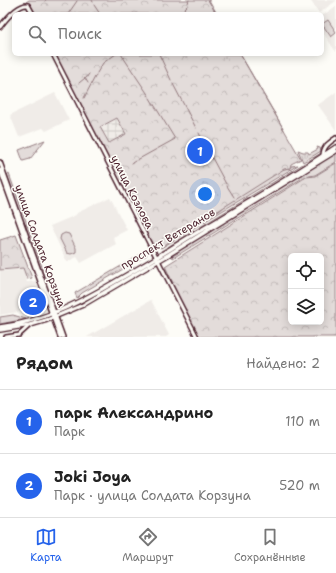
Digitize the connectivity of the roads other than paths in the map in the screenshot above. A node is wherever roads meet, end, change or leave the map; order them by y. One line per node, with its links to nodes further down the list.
1 (14, 12): 2 (street)
2 (32, 12)
3 (12, 14): 4 (street)
4 (0, 27)
5 (54, 56): 12 (street, улица Козлова)
6 (336, 138): 9 (street)
7 (336, 147): 9 (main road, проспект Ветеранов)
8 (336, 151): 12 (main road, проспект Ветеранов)
9 (323, 156): 12 (main road, проспект Ветеранов)
10 (0, 162): 13 (street, улица Солдата Корзуна)
11 (0, 170): 13 (street, улица Солдата Корзуна)
12 (157, 259): 13 (main road, проспект Ветеранов); 19 (street, улица Козлова)
13 (54, 315): 14 (main road, проспект Ветеранов); 15 (main road, проспект Ветеранов); 18 (street, улица Солдата Корзуна)
14 (30, 325): 16 (main road, проспект Ветеранов); 17 (street)
15 (0, 327)
16 (0, 330)
17 (6, 337)
18 (61, 337)
19 (197, 337)

